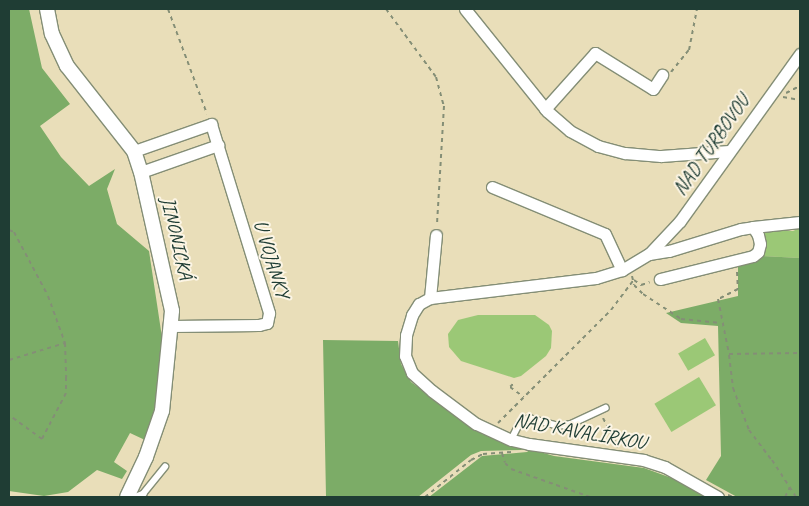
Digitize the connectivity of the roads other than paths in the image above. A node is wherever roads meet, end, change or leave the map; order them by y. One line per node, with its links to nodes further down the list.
1 (47, 9): 7 (street, JINONICKÁ)
2 (465, 9): 5 (street)
3 (800, 54): 8 (street, NAD TURBOVOU)
4 (662, 75): 5 (street)
5 (545, 109): 8 (street)
6 (218, 145): 7 (street, U VOJANKY); 9 (street); 18 (street, U VOJANKY)
7 (134, 151): 9 (street, JINONICKÁ)
8 (729, 151): 14 (street, NAD TURBOVOU)
9 (141, 172): 18 (street, JINONICKÁ)
10 (492, 187): 15 (street)
11 (800, 222): 12 (street, NAD TURBOVOU)
12 (752, 227): 14 (street, NAD TURBOVOU); 16 (street)
13 (436, 235): 17 (street)
14 (649, 254): 15 (street, NAD TURBOVOU)
15 (622, 270): 17 (street, NAD TURBOVOU)
16 (656, 280)
17 (430, 298): 20 (street, NAD KAVALÍRKOU)
18 (172, 326): 22 (street, JINONICKÁ)
19 (606, 408): 20 (lane)
20 (511, 440): 24 (street, NAD KAVALÍRKOU)
21 (165, 467): 23 (lane)
22 (127, 497)
23 (135, 497)
24 (718, 497)

